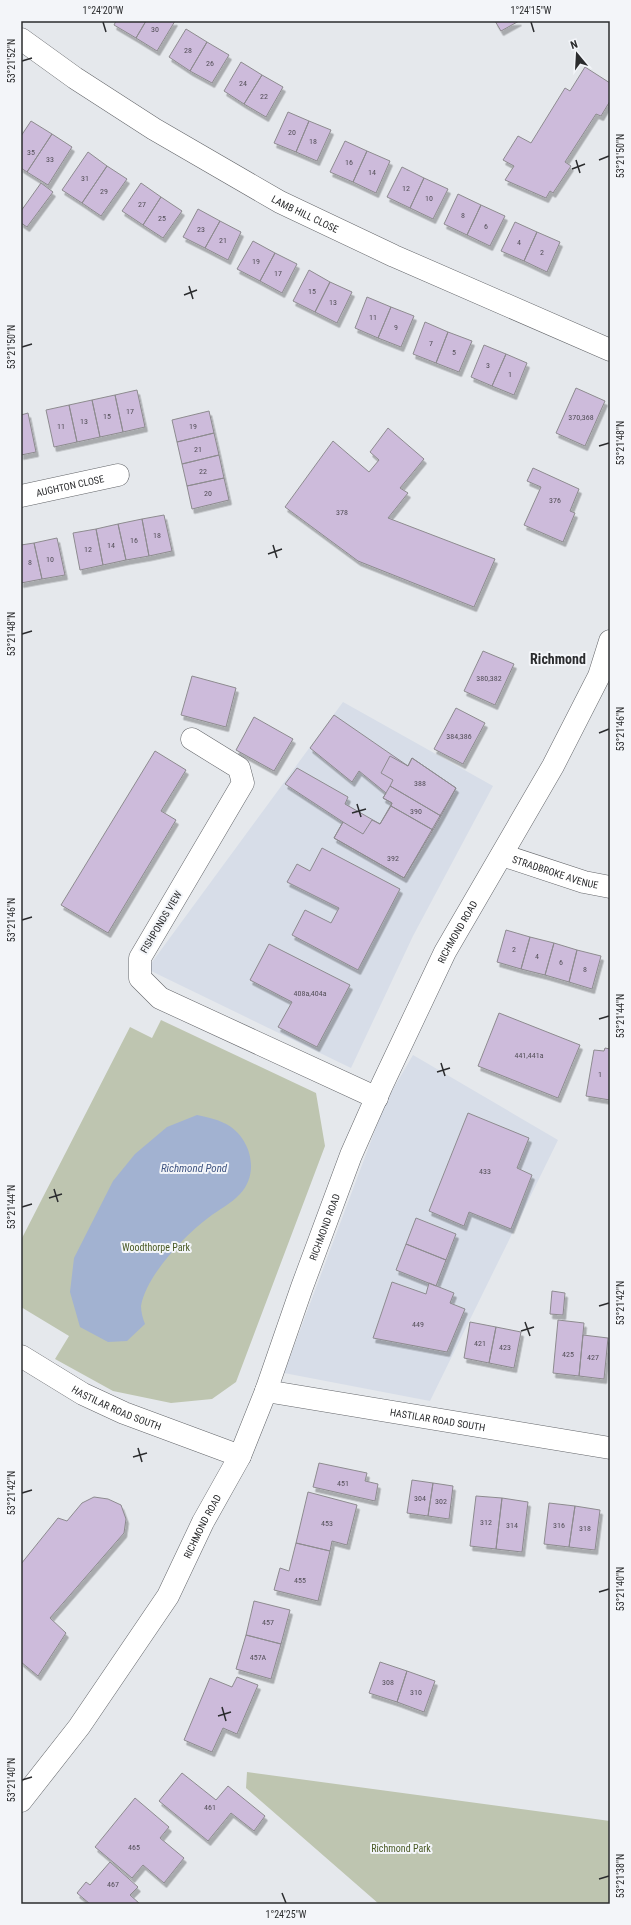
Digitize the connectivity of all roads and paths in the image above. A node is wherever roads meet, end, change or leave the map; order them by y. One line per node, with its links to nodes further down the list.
1 (21, 39): 2 (street, LAMB HILL CLOSE)
2 (610, 350)
3 (118, 475): 4 (street, AUGHTON CLOSE)
4 (21, 496)
5 (610, 641): 7 (street, RICHMOND ROAD)
6 (192, 739): 9 (street, FISHPONDS VIEW)
7 (502, 855): 8 (street, STRADBROKE AVENUE); 9 (street, RICHMOND ROAD)
8 (610, 887)
9 (377, 1098): 11 (street, RICHMOND ROAD)
10 (21, 1356): 13 (street, HASTILAR ROAD SOUTH)
11 (266, 1391): 12 (street, HASTILAR ROAD SOUTH); 13 (street, RICHMOND ROAD)
12 (610, 1448)
13 (240, 1456): 14 (street, RICHMOND ROAD)
14 (21, 1801)

